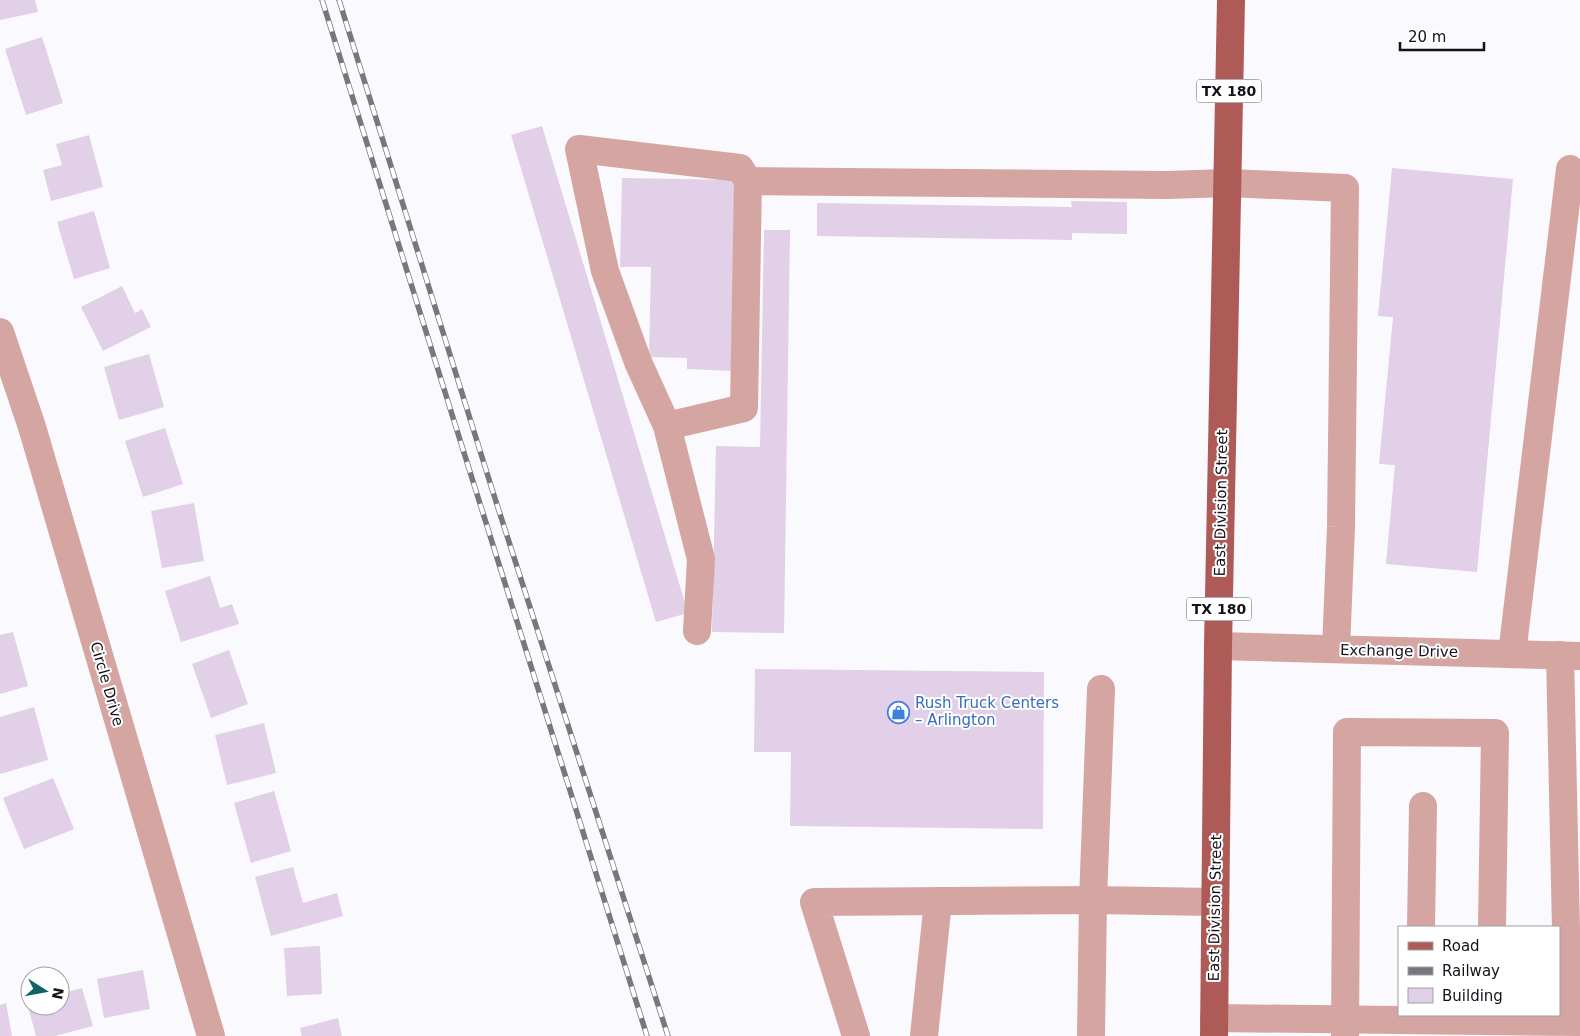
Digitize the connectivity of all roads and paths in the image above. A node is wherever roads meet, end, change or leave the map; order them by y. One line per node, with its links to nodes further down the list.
1 (1231, 0): 4 (main road, East Division Street / TX 180)
2 (1570, 169): 10 (street)
3 (748, 181): 4 (street); 6 (street); 6 (street)
4 (1228, 183): 8 (main road, East Division Street / TX 180); 9 (street)
5 (0, 332): 25 (street, Circle Drive)
6 (667, 426): 7 (street)
7 (697, 631)
8 (1218, 646): 9 (street, Exchange Drive); 17 (main road, East Division Street / TX 180)
9 (1336, 649): 10 (street, Exchange Drive)
10 (1512, 654): 11 (street, Exchange Drive)
11 (1570, 655): 14 (street)
12 (1101, 688): 15 (street)
13 (1423, 806): 18 (street)
14 (1572, 856): 21 (street)
15 (1093, 900): 16 (street); 17 (street); 28 (street)
16 (938, 901): 26 (street); 27 (street)
17 (1215, 902): 23 (main road, East Division Street / TX 180)
18 (1421, 926)
19 (1492, 926): 24 (street)
20 (1491, 1018): 21 (street); 22 (street)
21 (1574, 1022)
22 (1420, 1024): 24 (street)
23 (1214, 1027): 24 (street)
24 (1345, 1028)
25 (211, 1036)
26 (856, 1036)
27 (924, 1036)
28 (1091, 1036)

